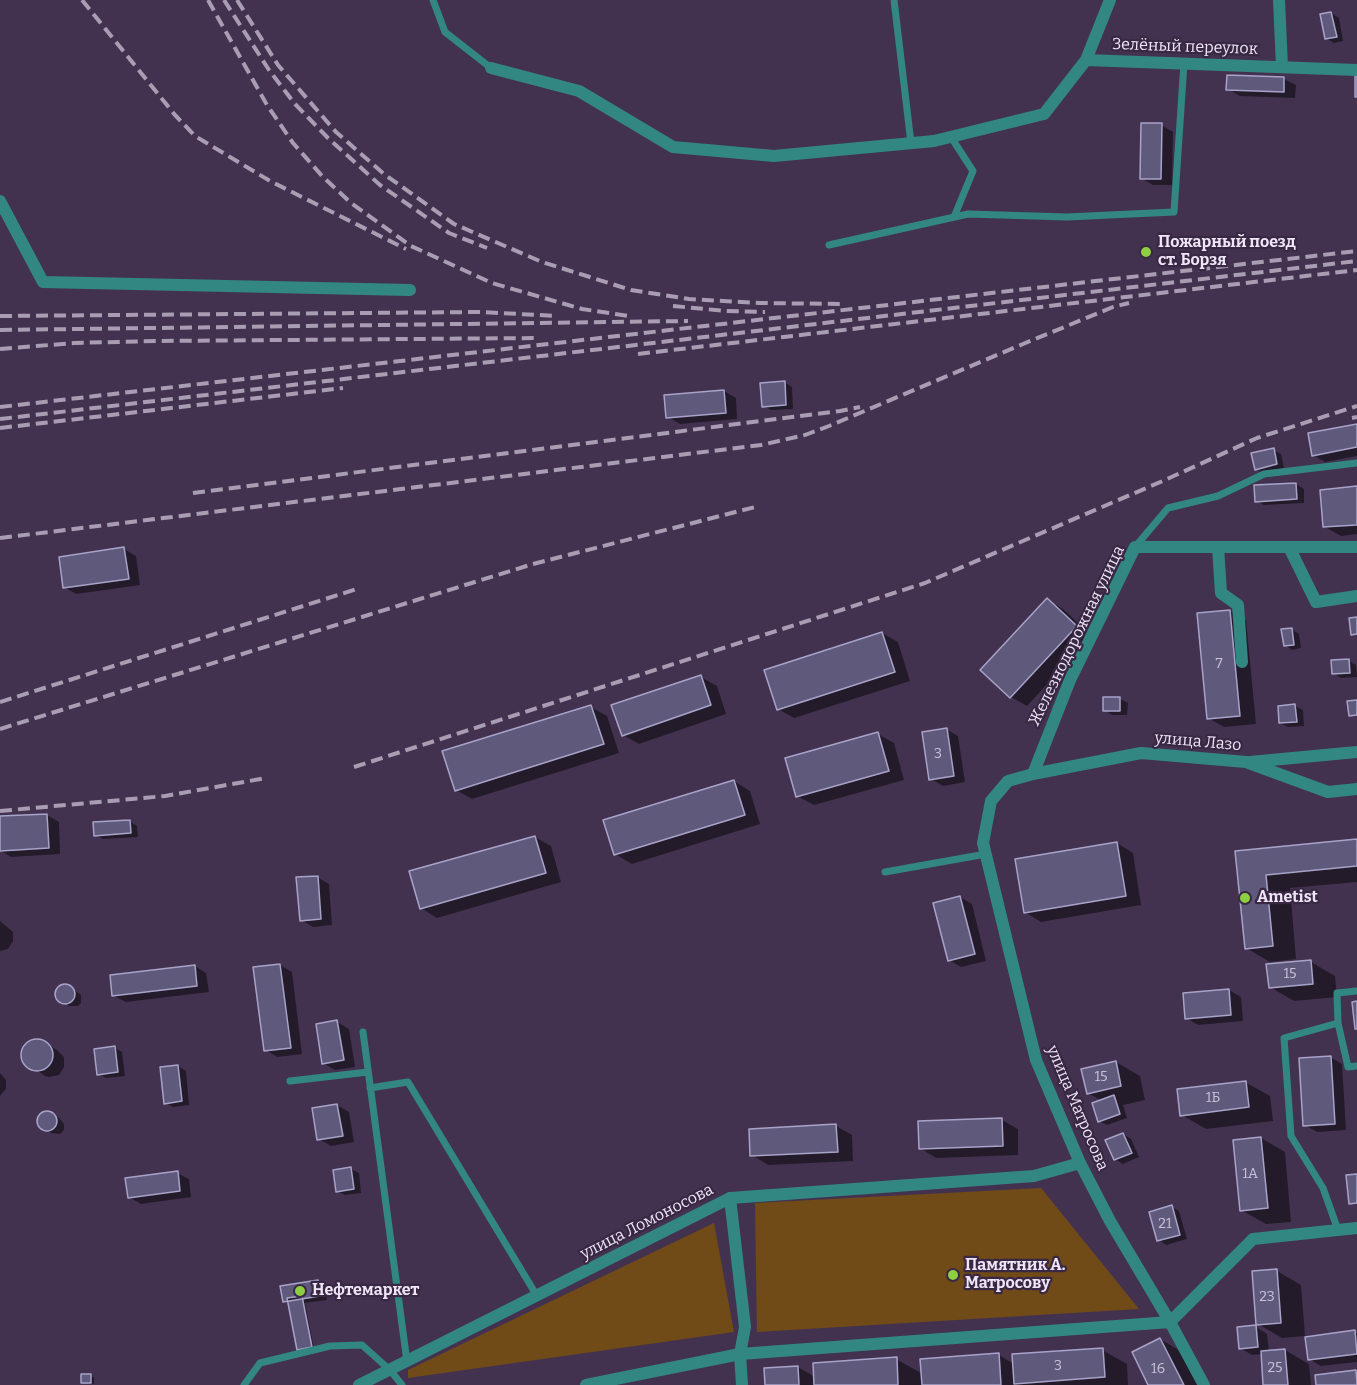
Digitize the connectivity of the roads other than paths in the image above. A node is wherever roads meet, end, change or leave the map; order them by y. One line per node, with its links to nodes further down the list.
1 (433, 0): 8 (lane)
2 (894, 0): 11 (lane)
3 (1110, 0): 5 (street)
4 (1279, 0): 7 (street, Зелёный переулок)
5 (1086, 60): 6 (street, Зелёный переулок); 10 (street)
6 (1184, 63): 7 (street, Зелёный переулок); 13 (lane)
7 (1282, 67): 9 (street, Зелёный переулок)
8 (491, 68): 11 (street)
9 (1357, 70)
10 (951, 137): 11 (street); 13 (lane)
11 (911, 143)
12 (0, 201): 15 (street)
13 (954, 217): 14 (lane)
14 (829, 245)
15 (410, 290)
16 (1357, 463): 17 (lane)
17 (1135, 547): 18 (street, Железнодорожная улица); 25 (street, Железнодорожная улица)
18 (1218, 547): 19 (street, Железнодорожная улица); 22 (street)
19 (1289, 547): 20 (street, Железнодорожная улица); 21 (street)
20 (1357, 547)
21 (1357, 596)
22 (1242, 662)
23 (1357, 752): 24 (street)
24 (1246, 762): 25 (street, улица Лазо); 26 (street, улица Лазо)
25 (1033, 774): 27 (street, улица Матросова)
26 (1357, 789)
27 (986, 854): 28 (lane); 36 (street, улица Матросова)
28 (885, 872)
29 (1357, 991): 30 (lane)
30 (1338, 1023): 32 (lane); 39 (lane)
31 (363, 1032): 33 (lane)
32 (1357, 1066)
33 (368, 1072): 34 (lane); 35 (lane)
34 (290, 1081)
35 (370, 1088): 40 (lane); 43 (lane)
36 (1080, 1163): 37 (street, улица Ломоносова); 41 (street, улица Матросова)
37 (730, 1198): 40 (street, улица Ломоносова); 42 (street)
38 (1357, 1228): 39 (street)
39 (1338, 1230): 41 (street)
40 (537, 1296): 43 (street, улица Ломоносова)
41 (1170, 1322): 42 (street); 50 (street, улица Матросова)
42 (740, 1354): 48 (street); 49 (street)
43 (407, 1362): 44 (street, улица Ломоносова)
44 (390, 1370): 45 (lane); 46 (street, улица Ломоносова); 47 (lane)
45 (244, 1385)
46 (359, 1385)
47 (402, 1385)
48 (588, 1385)
49 (742, 1385)
50 (1204, 1385)

